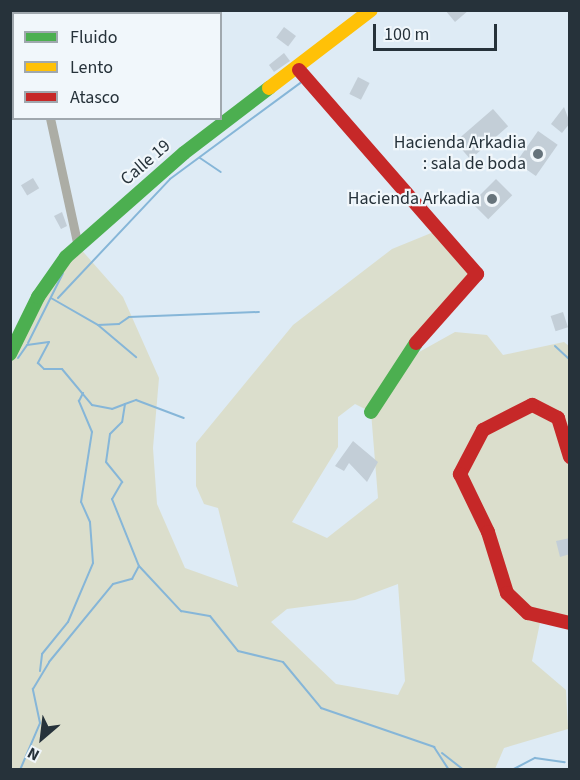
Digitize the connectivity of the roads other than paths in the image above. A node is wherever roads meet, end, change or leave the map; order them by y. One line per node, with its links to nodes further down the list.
1 (371, 10): 2 (street, Calle 19)
2 (299, 70): 4 (street, Calle 19); 6 (street)
3 (50, 120): 4 (street)
4 (78, 246): 5 (street, Calle 19)
5 (10, 354)
6 (371, 412)
7 (570, 457): 8 (street)
8 (570, 622)

